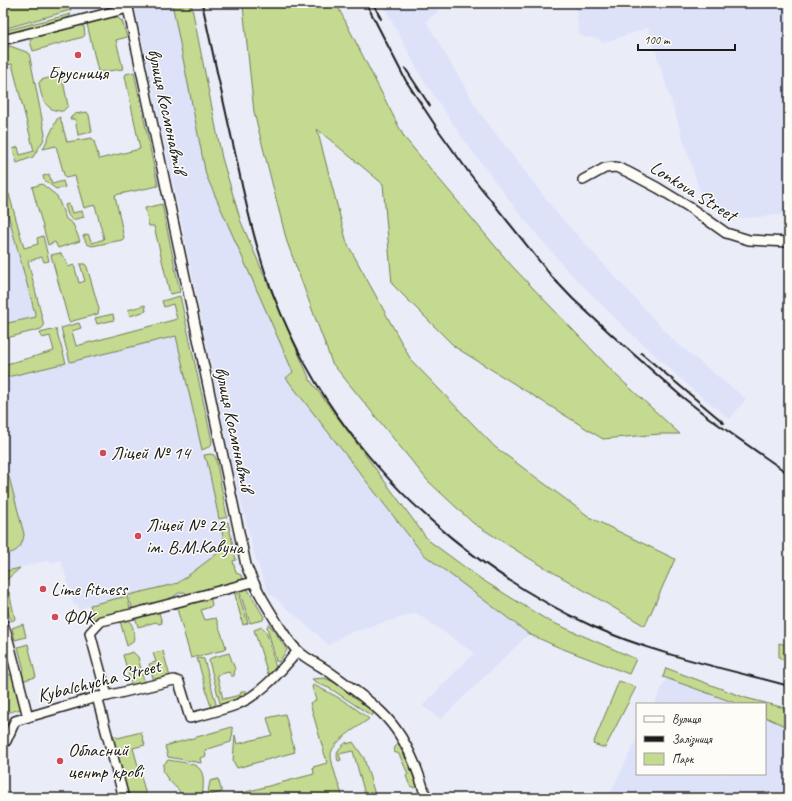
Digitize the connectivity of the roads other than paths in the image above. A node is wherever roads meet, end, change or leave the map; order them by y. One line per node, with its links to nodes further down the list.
1 (127, 6): 2 (street); 5 (street, вулиця Космонавтів)
2 (3, 40)
3 (583, 180): 4 (street, Lonkova Street)
4 (789, 242)
5 (252, 582): 7 (street, вулиця Космонавтів); 8 (street)
6 (3, 624): 10 (street, Kybalchycha Street)
7 (298, 651): 8 (street, Kybalchycha Street); 13 (street, вулиця Космонавтів)
8 (107, 696): 9 (street, Kybalchycha Street)
9 (97, 697): 10 (street, Kybalchycha Street); 12 (street)
10 (28, 717): 11 (street)
11 (3, 742)
12 (124, 798)
13 (426, 798)

